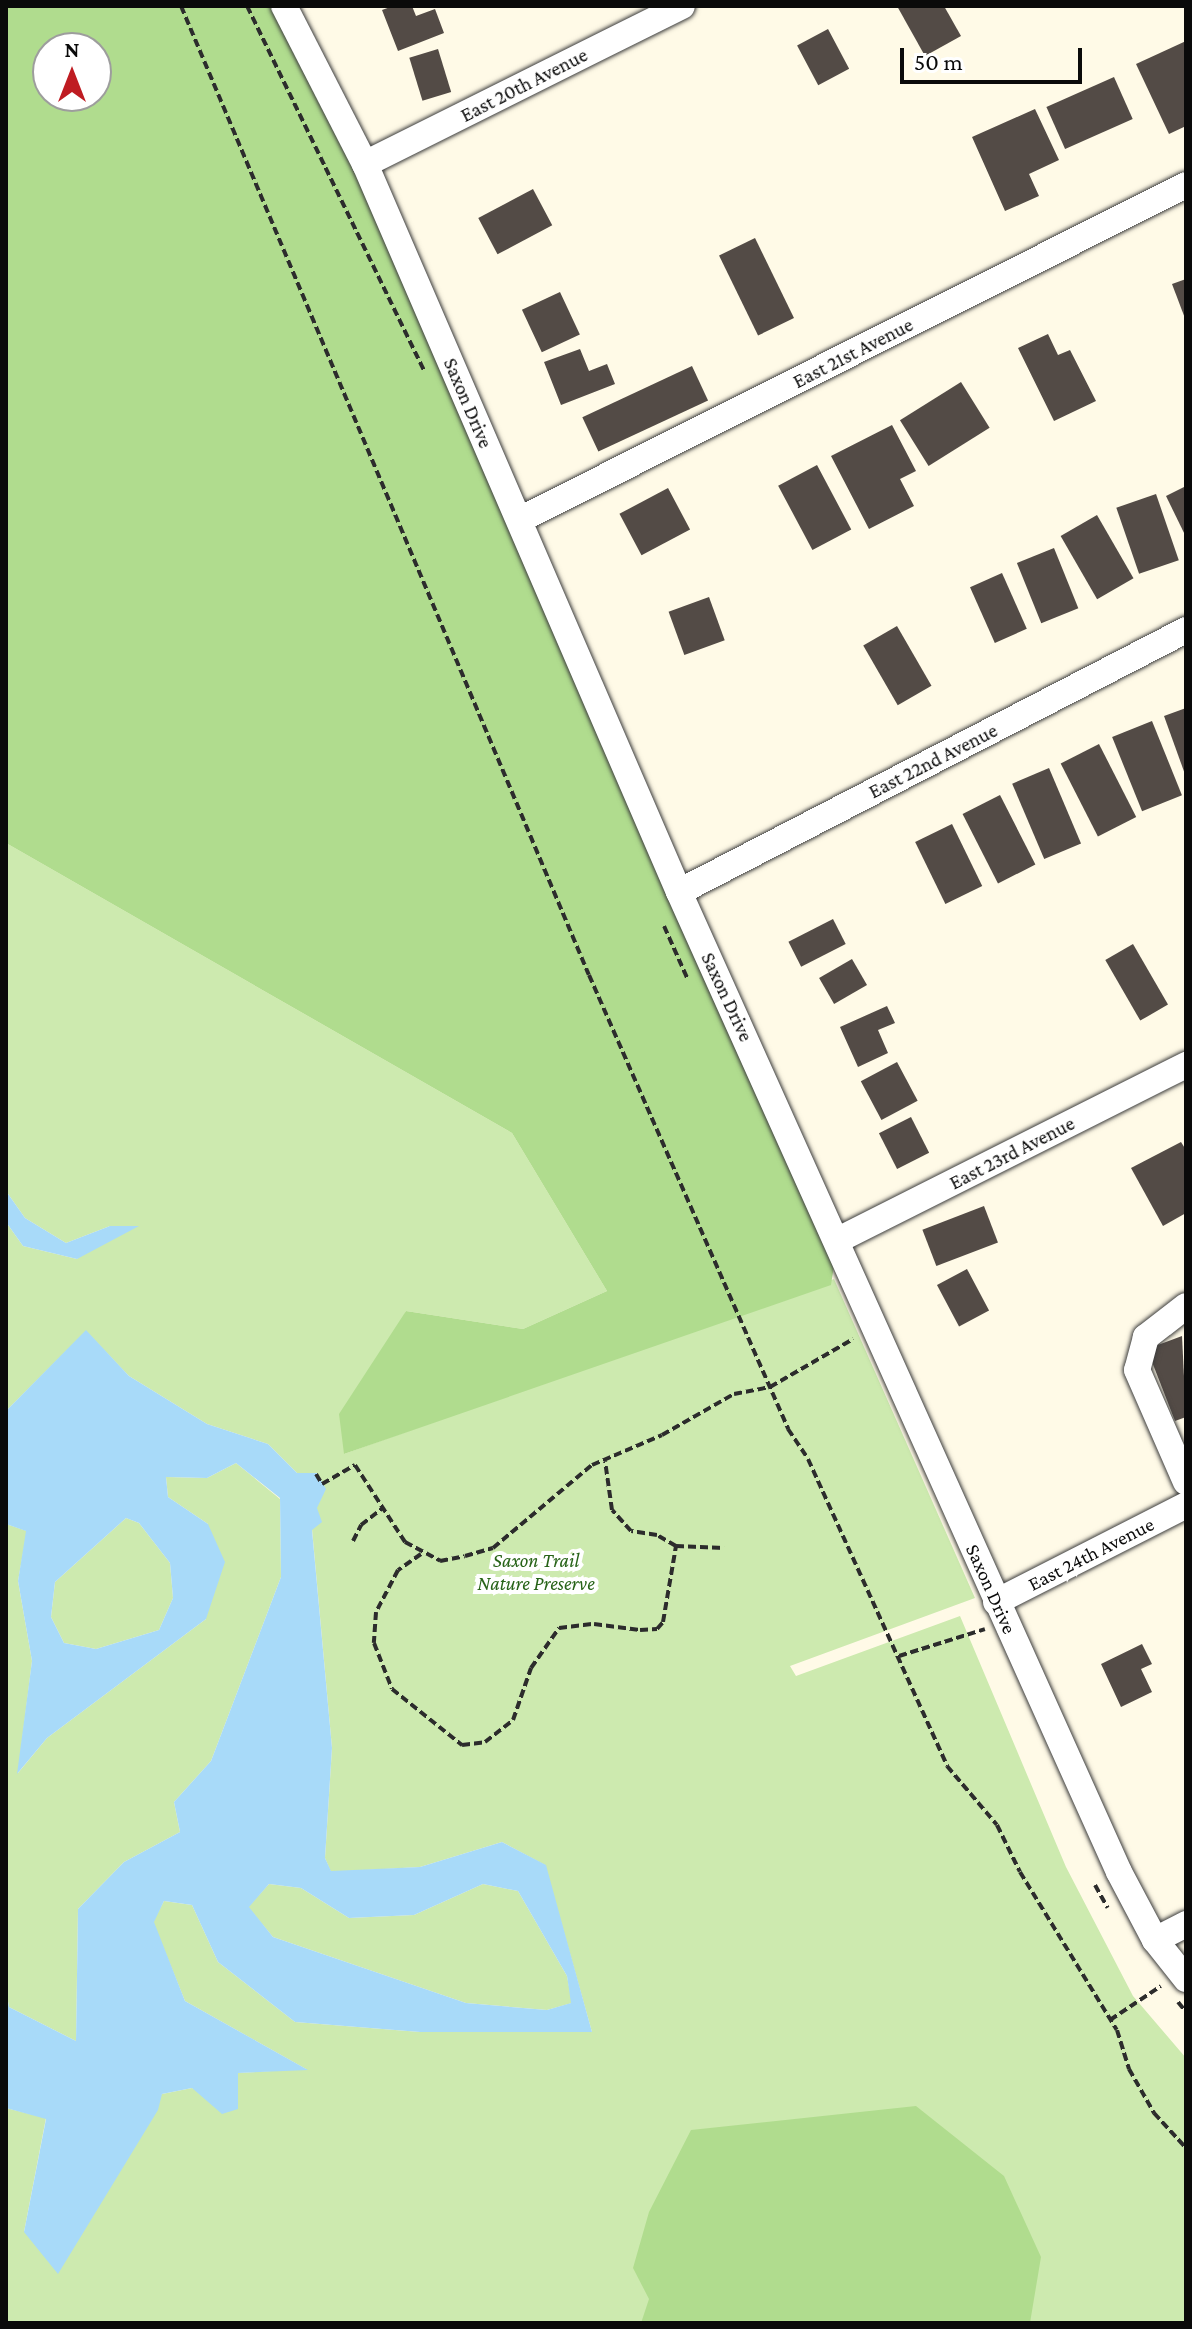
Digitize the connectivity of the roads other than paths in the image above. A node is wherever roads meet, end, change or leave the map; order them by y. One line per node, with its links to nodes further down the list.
1 (284, 6): 3 (street, Saxon Drive)
2 (682, 6): 3 (street, East 20th Avenue)
3 (365, 164): 5 (street, Saxon Drive)
4 (1186, 185): 5 (street, East 21st Avenue)
5 (519, 520): 7 (street, Saxon Drive)
6 (1186, 630): 7 (street, East 22nd Avenue)
7 (679, 892): 9 (street, Saxon Drive)
8 (1186, 1065): 9 (street, East 23rd Avenue)
9 (838, 1240): 13 (street, Saxon Drive)
10 (1186, 1306): 11 (street)
11 (1186, 1482)
12 (1186, 1505): 13 (street, East 24th Avenue)
13 (996, 1602): 15 (street, Saxon Drive)
14 (1186, 1924): 15 (street)
15 (1155, 1940): 16 (street, Saxon Drive)
16 (1175, 1981)

